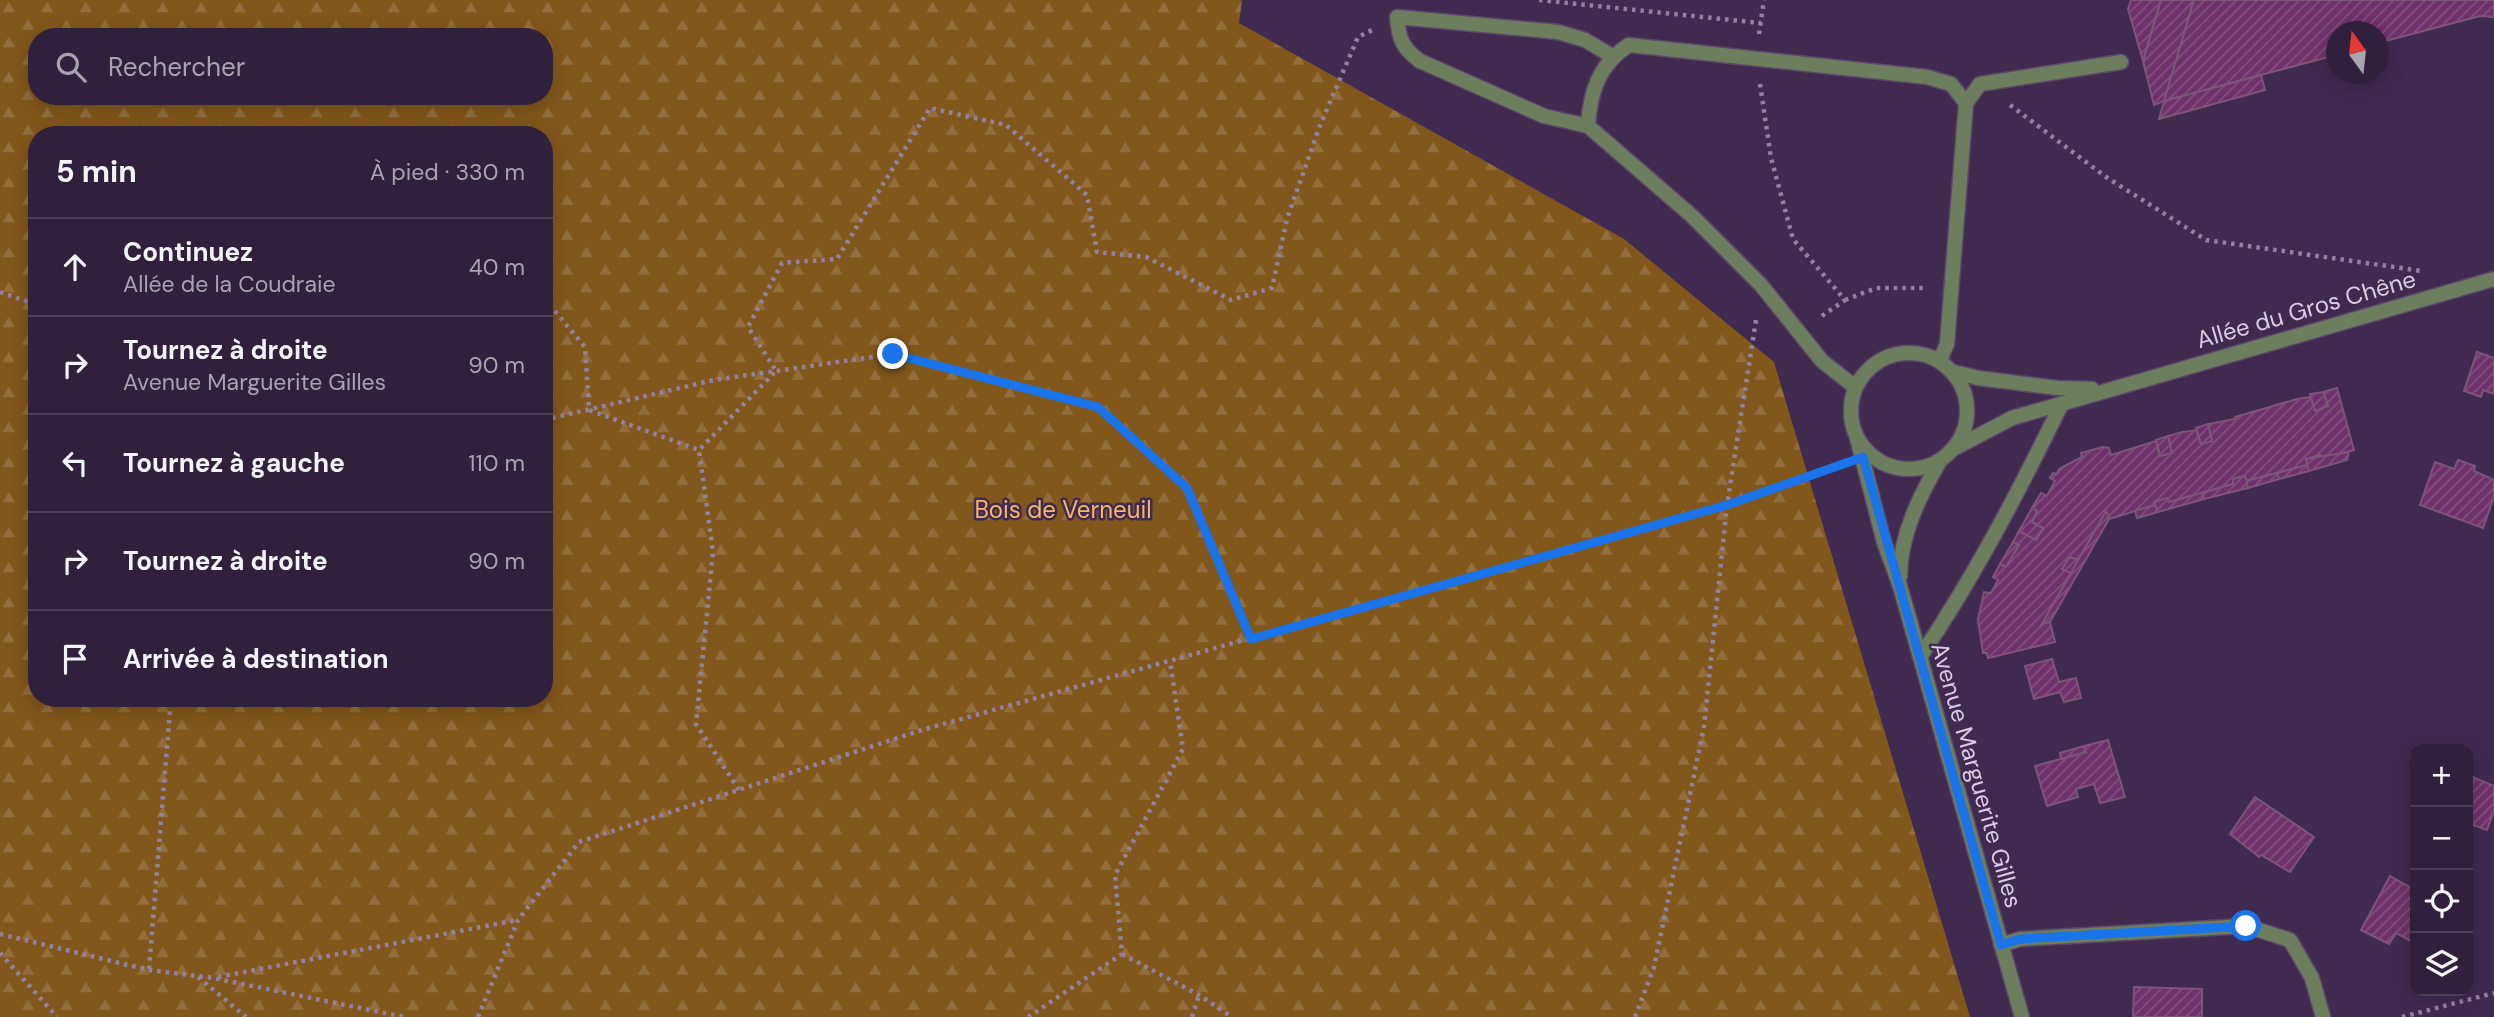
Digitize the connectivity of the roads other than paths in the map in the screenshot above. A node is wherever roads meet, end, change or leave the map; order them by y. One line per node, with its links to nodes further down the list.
1 (1612, 56): 3 (street); 4 (street); 4 (street)
2 (2121, 62): 3 (street)
3 (1966, 103): 6 (street)
4 (1588, 126): 9 (street)
5 (2494, 279): 8 (street, Allée du Gros Chêne)
6 (1940, 360): 7 (street); 9 (street)
7 (1954, 372): 8 (street, Allée du Gros Chêne); 12 (street)
8 (2131, 382): 10 (street, Allée du Gros Chêne)
9 (1855, 387): 11 (street)
10 (2062, 403): 12 (street, Allée du Gros Chêne); 15 (street)
11 (1857, 438): 13 (street); 14 (street, Avenue Marguerite Gilles)
12 (1953, 449): 13 (street)
13 (1941, 460): 14 (street, Avenue Marguerite Gilles)
14 (1900, 586): 15 (street, Avenue Marguerite Gilles)
15 (1920, 657): 16 (street, Avenue Marguerite Gilles)
16 (2001, 945): 17 (street, Avenue Marguerite Gilles); 18 (street)
17 (2022, 1017)
18 (2323, 1017)

